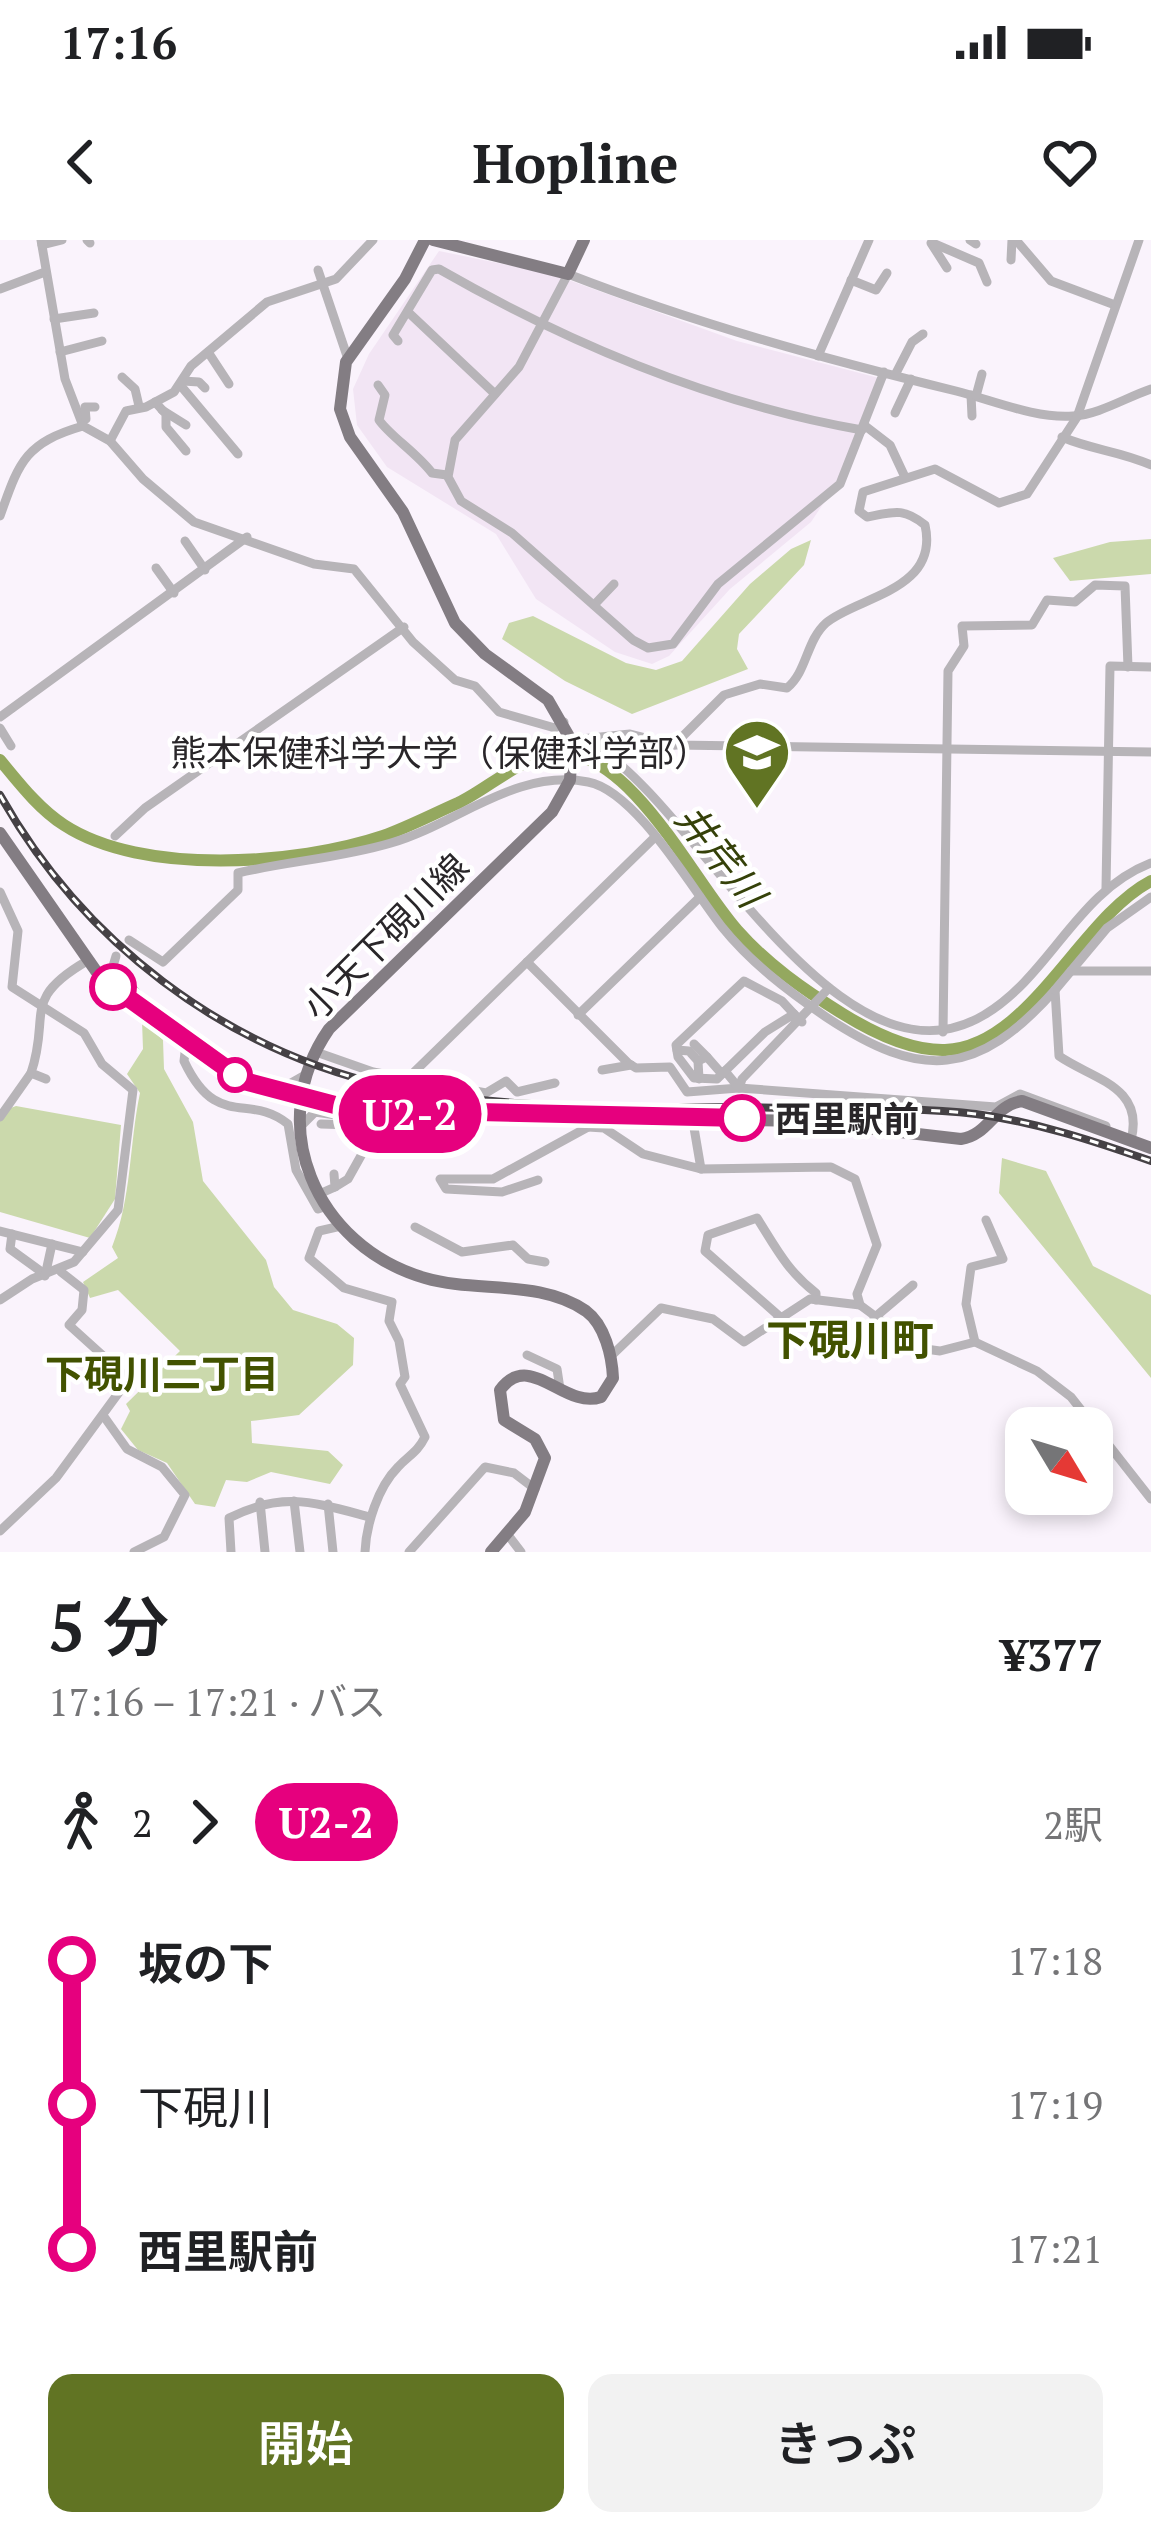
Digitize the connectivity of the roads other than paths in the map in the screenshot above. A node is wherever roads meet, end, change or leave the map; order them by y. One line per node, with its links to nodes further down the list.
1 (62, 240): 9 (street)
2 (373, 240): 18 (street)
3 (429, 240): 15 (main road); 32 (main road)
4 (584, 240): 15 (main road)
5 (869, 240): 16 (street)
6 (1014, 240): 10 (street); 20 (street)
7 (1139, 240): 20 (street)
8 (932, 242): 11 (street); 17 (street)
9 (41, 243): 13 (street)
10 (1011, 260)
11 (947, 268)
12 (318, 270): 18 (street)
13 (45, 272): 19 (street); 23 (street)
14 (887, 273): 16 (street)
15 (568, 274): 24 (street); 31 (street)
16 (851, 280): 31 (street)
17 (987, 282)
18 (322, 285): 30 (street); 32 (street)
19 (0, 289)
20 (1115, 305): 56 (street)
21 (94, 313): 23 (street)
22 (409, 313): 24 (street); 27 (street); 47 (street)
23 (54, 319): 29 (street)
24 (544, 322): 28 (street); 35 (street)
25 (923, 334): 36 (street)
26 (102, 341): 29 (street)
27 (398, 341)
28 (604, 349): 33 (street); 61 (street)
29 (60, 352): 38 (street)
30 (208, 352): 42 (street); 43 (street)
31 (818, 356): 36 (street)
32 (348, 359): 87 (main road)
33 (597, 362)
34 (78, 373): 38 (street)
35 (514, 373): 41 (street); 47 (street)
36 (889, 374): 40 (street); 61 (street)
37 (982, 374): 48 (street)
38 (65, 376): 60 (street)
39 (122, 377): 50 (street)
40 (911, 380): 48 (street); 53 (street)
41 (524, 381)
42 (182, 383): 45 (street); 51 (street); 57 (street)
43 (229, 384)
44 (379, 385): 68 (street)
45 (205, 388)
46 (1151, 389): 56 (street)
47 (495, 394): 68 (street)
48 (974, 395): 55 (street); 56 (street)
49 (114, 403): 54 (street)
50 (140, 406): 51 (street); 54 (street)
51 (159, 406): 58 (street); 64 (street)
52 (95, 407): 60 (street)
53 (895, 413)
54 (123, 414): 63 (street)
55 (972, 416)
56 (1077, 417): 62 (street)
57 (214, 423): 59 (street); 65 (street)
58 (186, 424)
59 (229, 427)
60 (86, 428): 63 (street); 72 (street)
61 (863, 428): 67 (street); 82 (street)
62 (1062, 437): 66 (street); 67 (street)
63 (110, 441): 74 (street)
64 (186, 451)
65 (238, 454)
66 (1151, 465)
67 (904, 475): 91 (street)
68 (447, 476): 70 (street)
69 (472, 487): 70 (street)
70 (460, 499): 73 (street)
71 (510, 515): 73 (street)
72 (0, 516)
73 (502, 526): 77 (street)
74 (247, 537): 79 (street); 83 (street)
75 (185, 541): 79 (street)
76 (552, 547): 77 (street)
77 (541, 558): 82 (street)
78 (156, 568): 81 (street)
79 (205, 570): 81 (street)
80 (614, 584): 82 (street)
81 (174, 593): 86 (street)
82 (594, 605)
83 (404, 627): 87 (street); 98 (street)
84 (1128, 668): 85 (street); 93 (street); 94 (street)
85 (1151, 668)
86 (0, 717)
87 (564, 722): 90 (main road)
88 (0, 728): 92 (street)
89 (597, 737): 90 (street); 91 (street); 119 (street)
90 (572, 745): 96 (main road)
91 (674, 745): 93 (street)
92 (11, 746)
93 (947, 748): 94 (street); 119 (street)
94 (1108, 751): 95 (street); 101 (street)
95 (1151, 752)
96 (571, 778): 99 (street); 106 (street); 122 (main road, 小天下硯川線)
97 (0, 833): 108 (main road)
98 (115, 836)
99 (654, 838): 103 (street); 109 (street)
100 (1151, 863): 101 (street)
101 (1106, 888): 119 (street)
102 (0, 892): 114 (street)
103 (700, 897): 115 (street); 117 (street)
104 (1146, 899): 105 (street); 110 (street)
105 (1113, 918)
106 (129, 940)
107 (116, 956): 116 (street)
108 (87, 961): 114 (street); 116 (main road)
109 (527, 962): 117 (street); 131 (street)
110 (1073, 968): 111 (street); 113 (street)
111 (1151, 968)
112 (828, 989): 115 (street)
113 (1055, 990): 115 (street); 141 (street)
114 (41, 1004): 127 (street); 152 (street)
115 (815, 1007): 118 (street)
116 (151, 1013): 120 (main road); 128 (street)
117 (578, 1015): 124 (street)
118 (798, 1018): 121 (street); 126 (street); 133 (street)
119 (943, 1033)
120 (186, 1043): 134 (main road); 146 (street)
121 (686, 1045): 123 (street); 130 (street)
122 (316, 1052): 128 (main road, 小天下硯川線); 131 (street)
123 (702, 1059): 126 (street); 130 (street)
124 (632, 1065): 125 (street); 133 (street)
125 (602, 1070)
126 (724, 1072): 130 (street); 133 (street)
127 (31, 1073): 129 (street); 137 (street)
128 (307, 1073): 134 (main road, 小天下硯川線)
129 (46, 1079)
130 (699, 1079)
131 (406, 1080): 132 (street)
132 (555, 1083)
133 (739, 1088): 141 (street)
134 (299, 1097): 135 (main road); 146 (main road, 小天下硯川線)
135 (404, 1114): 138 (main road); 140 (street)
136 (692, 1116): 138 (main road); 141 (main road); 145 (street)
137 (0, 1117)
138 (586, 1121): 144 (street); 145 (street)
139 (321, 1124): 140 (street)
140 (381, 1126): 146 (street)
141 (1132, 1138): 143 (main road)
142 (350, 1140): 146 (street)
143 (1151, 1148)
144 (528, 1157): 144 (street)
145 (701, 1169): 159 (street)
146 (321, 1198): 148 (main road, 小天下硯川線)
147 (986, 1220): 162 (street)
148 (341, 1226): 164 (main road, 小天下硯川線); 172 (street)
149 (415, 1227): 153 (street)
150 (6, 1232): 151 (street); 155 (street)
151 (52, 1244): 152 (street); 155 (street)
152 (82, 1252): 154 (street)
153 (545, 1262)
154 (61, 1272): 155 (street); 166 (street)
155 (44, 1275): 157 (street)
156 (913, 1285): 161 (street)
157 (0, 1300)
158 (816, 1300): 159 (street); 160 (street); 160 (street)
159 (860, 1305): 161 (street)
160 (779, 1316): 164 (street)
161 (874, 1318): 162 (street)
162 (975, 1342): 168 (street)
163 (527, 1355): 165 (street)
164 (610, 1357): 165 (main road)
165 (560, 1389): 167 (main road)
166 (105, 1418): 173 (street); 175 (street)
167 (536, 1489): 174 (main road); 181 (street)
168 (1151, 1499)
169 (294, 1501): 170 (street); 171 (street); 178 (street)
170 (260, 1502): 176 (street); 177 (street)
171 (328, 1504): 172 (street); 179 (street)
172 (370, 1516): 180 (street)
173 (0, 1531)
174 (508, 1535): 182 (main road); 183 (street)
175 (134, 1552)
176 (231, 1552)
177 (265, 1552)
178 (300, 1552)
179 (333, 1552)
180 (365, 1552)
181 (410, 1552)
182 (491, 1552)
183 (521, 1552)

